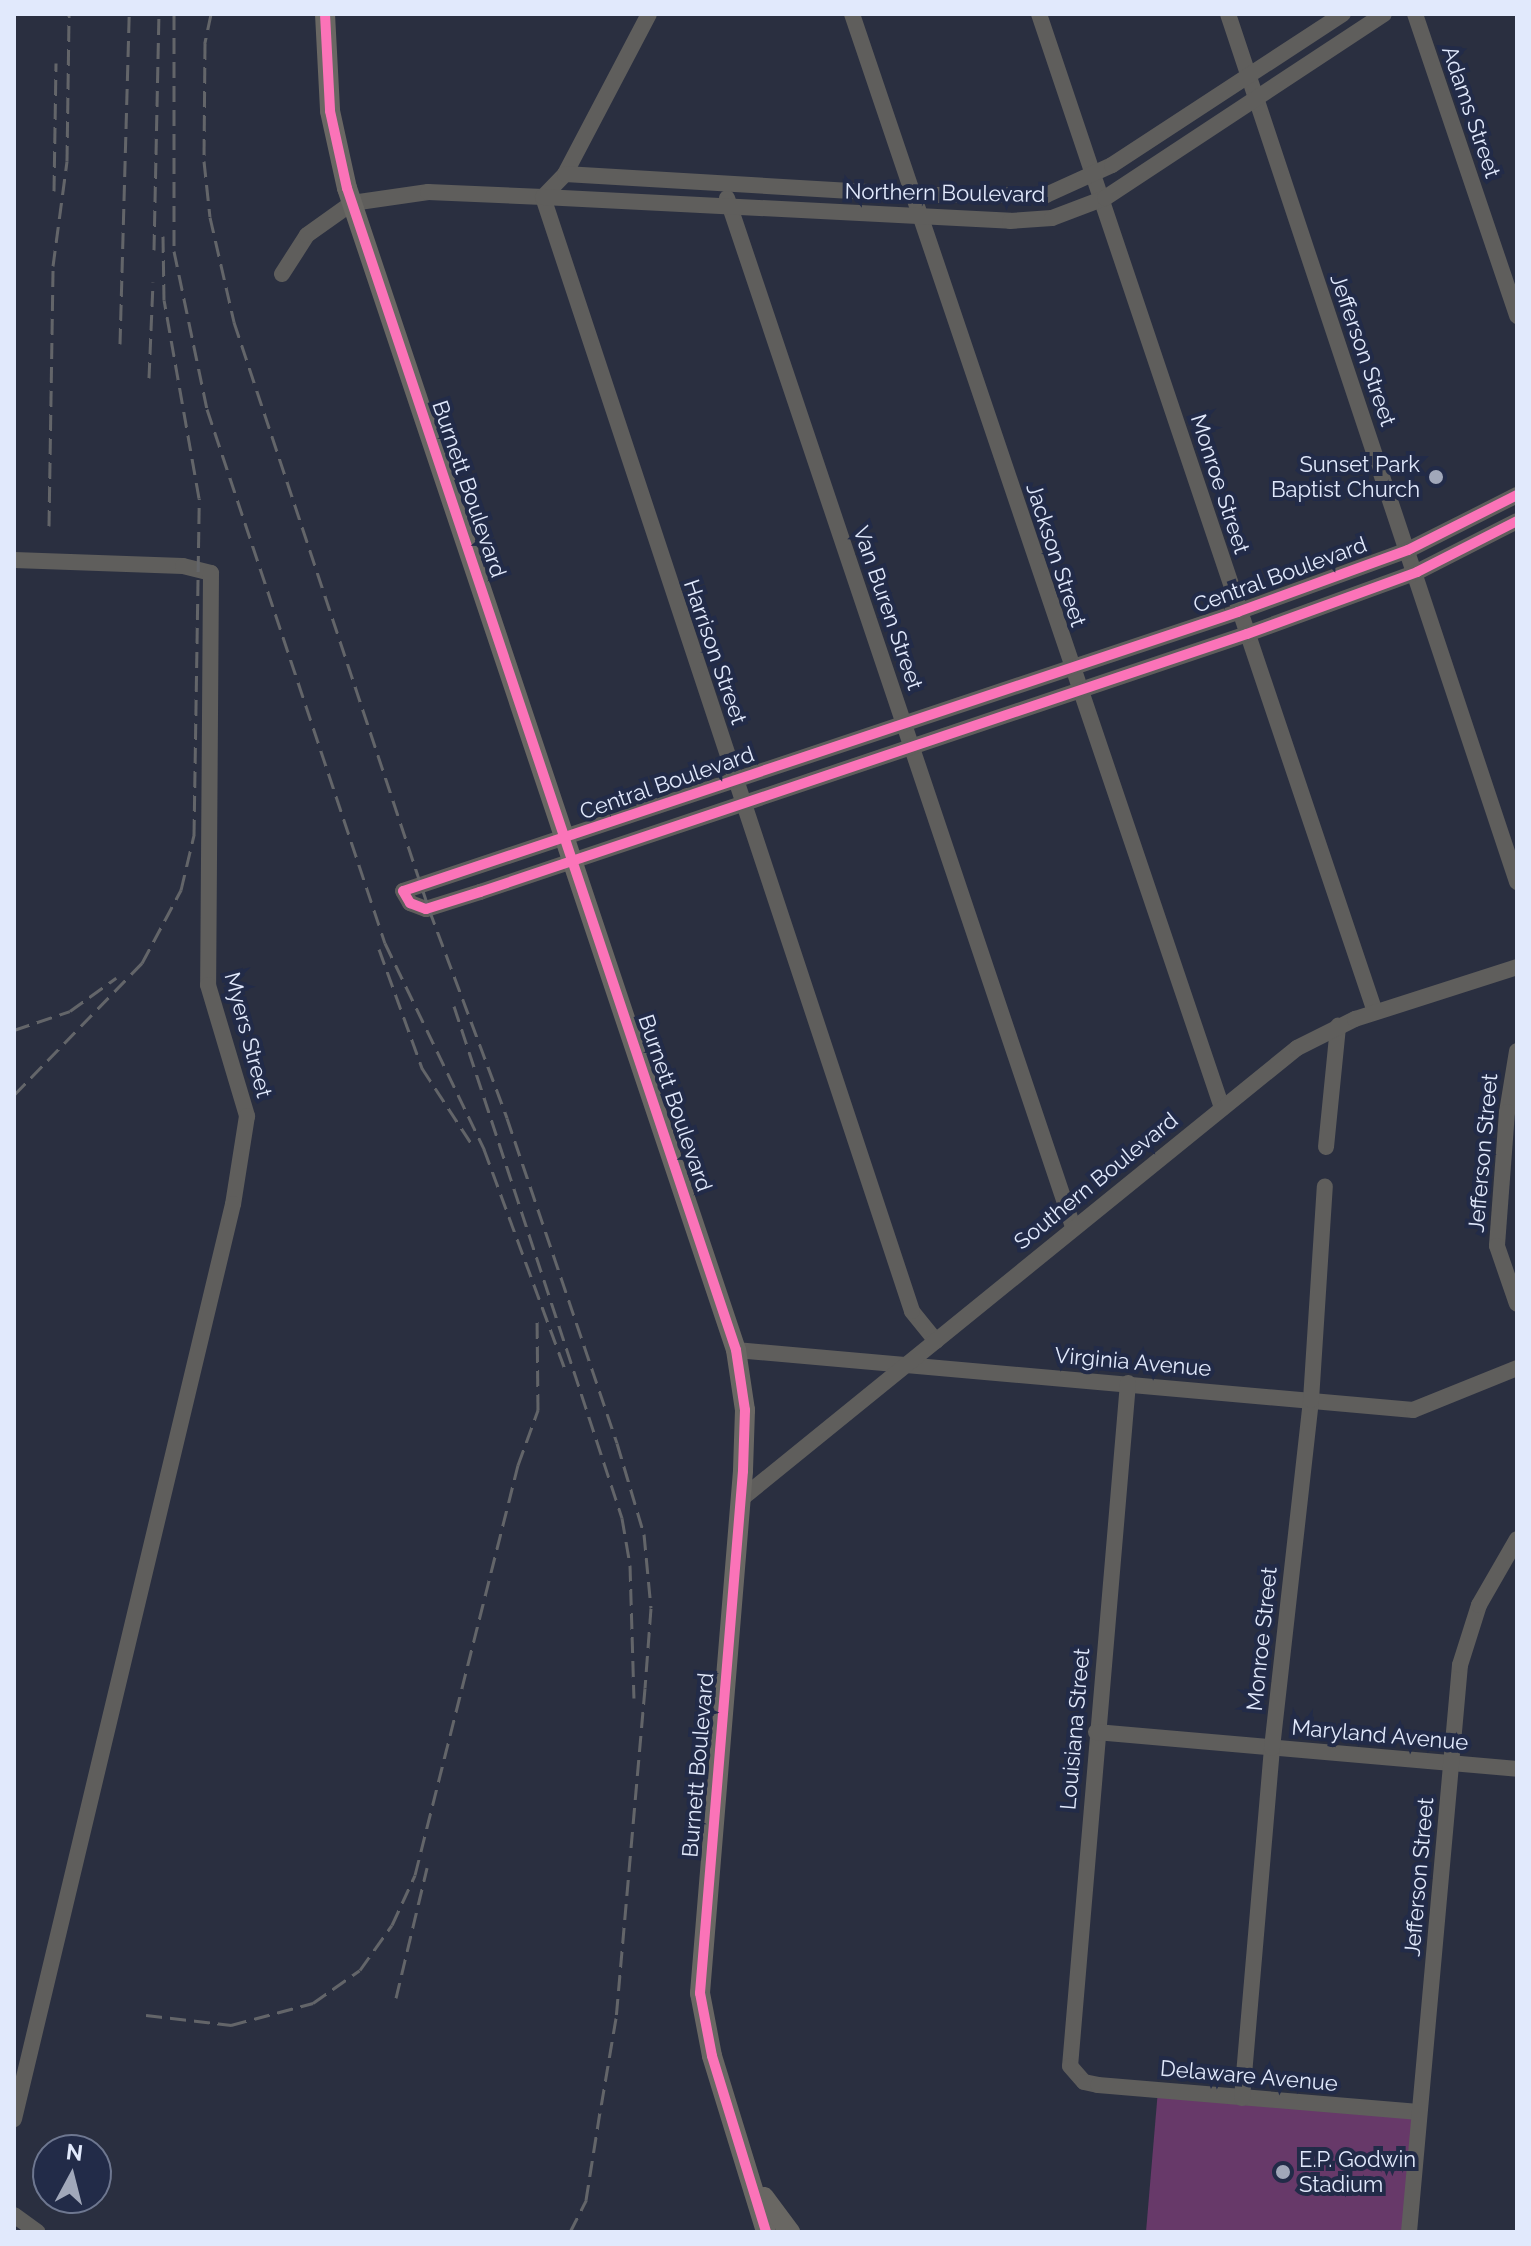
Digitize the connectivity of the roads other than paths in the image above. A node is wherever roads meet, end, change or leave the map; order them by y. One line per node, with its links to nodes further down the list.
1 (325, 14): 17 (main road, Burnett Boulevard)
2 (649, 14): 11 (street)
3 (852, 14): 14 (street, Jackson Street)
4 (1039, 14): 12 (street, Monroe Street)
5 (1228, 14): 9 (street, Jefferson Street)
6 (1343, 14): 9 (street, Northern Boulevard)
7 (1384, 14): 10 (street, Northern Boulevard)
8 (1415, 14): 21 (street, Adams Street)
9 (1249, 74): 10 (street, Jefferson Street); 12 (street, Northern Boulevard)
10 (1255, 99): 16 (street, Northern Boulevard); 24 (street, Jefferson Street)
11 (565, 174): 13 (street, Northern Boulevard); 15 (street)
12 (1094, 176): 14 (street, Northern Boulevard); 16 (street, Monroe Street)
13 (725, 185): 14 (street, Northern Boulevard); 18 (street, Van Buren Street)
14 (914, 195): 19 (street, Jackson Street)
15 (543, 197): 17 (street, Northern Boulevard); 18 (street, Northern Boulevard); 33 (street, Harrison Street)
16 (1105, 198): 19 (street, Northern Boulevard); 27 (street, Monroe Street)
17 (352, 203): 20 (street); 35 (main road, Burnett Boulevard)
18 (729, 207): 19 (street, Northern Boulevard); 31 (street, Van Buren Street)
19 (921, 217): 29 (street, Jackson Street)
20 (282, 274)
21 (1517, 316)
22 (1517, 495): 24 (street, Central Boulevard)
23 (1517, 521): 26 (street, Central Boulevard)
24 (1408, 550): 26 (street, Jefferson Street); 27 (street, Central Boulevard)
25 (14, 560): 65 (street, Myers Street)
26 (1417, 572): 28 (street, Central Boulevard); 37 (street, Jefferson Street)
27 (1238, 612): 28 (street, Monroe Street); 29 (street, Central Boulevard)
28 (1247, 634): 30 (street, Central Boulevard); 39 (street, Monroe Street)
29 (1071, 669): 30 (street, Jackson Street); 31 (street, Central Boulevard)
30 (1078, 692): 32 (street, Central Boulevard); 42 (street, Jackson Street)
31 (904, 724): 32 (street, Van Buren Street); 33 (street, Central Boulevard)
32 (912, 749): 34 (street, Central Boulevard); 46 (street, Van Buren Street)
33 (735, 780): 34 (street, Harrison Street); 35 (street, Central Boulevard)
34 (742, 805): 36 (street, Central Boulevard); 48 (street, Harrison Street)
35 (566, 840): 36 (main road, Burnett Boulevard); 36 (street, Central Boulevard)
36 (573, 861): 49 (main road, Burnett Boulevard)
37 (1517, 882)
38 (1517, 967): 39 (street, Southern Boulevard)
39 (1375, 1012): 40 (street, Southern Boulevard)
40 (1338, 1026): 42 (street, Southern Boulevard); 43 (street)
41 (1517, 1051): 44 (street, Jefferson Street)
42 (1222, 1108): 46 (street, Southern Boulevard)
43 (1326, 1147)
44 (1510, 1170): 47 (street, Jefferson Street)
45 (1325, 1186): 54 (street, Monroe Street)
46 (1073, 1227): 48 (street, Southern Boulevard)
47 (1517, 1304)
48 (936, 1341): 51 (street, Southern Boulevard)
49 (736, 1350): 50 (street, Virginia Avenue); 56 (main road, Burnett Boulevard)
50 (855, 1360): 51 (street, Virginia Avenue); 55 (street)
51 (905, 1365): 53 (street, Virginia Avenue); 55 (street, Southern Boulevard)
52 (1517, 1368): 54 (street, Virginia Avenue)
53 (1128, 1383): 54 (street, Virginia Avenue); 58 (street, Louisiana Street)
54 (1311, 1400): 59 (street, Monroe Street)
55 (860, 1401): 56 (street, Southern Boulevard)
56 (741, 1499): 66 (main road, Burnett Boulevard)
57 (1517, 1539): 60 (street, Jefferson Street)
58 (1096, 1732): 59 (street, Maryland Avenue); 62 (street, Louisiana Street)
59 (1272, 1748): 60 (street, Maryland Avenue); 63 (street, Monroe Street)
60 (1452, 1763): 61 (street, Maryland Avenue); 64 (street, Jefferson Street)
61 (1517, 1769)
62 (1077, 2076): 63 (street, Delaware Avenue)
63 (1242, 2098): 64 (street, Delaware Avenue)
64 (1419, 2112): 71 (street, Jefferson Street)
65 (14, 2119)
66 (753, 2181): 69 (main road, Burnett Boulevard); 70 (main road)
67 (14, 2215): 68 (street)
68 (37, 2232)
69 (766, 2232)
70 (790, 2232)
71 (1409, 2232)

